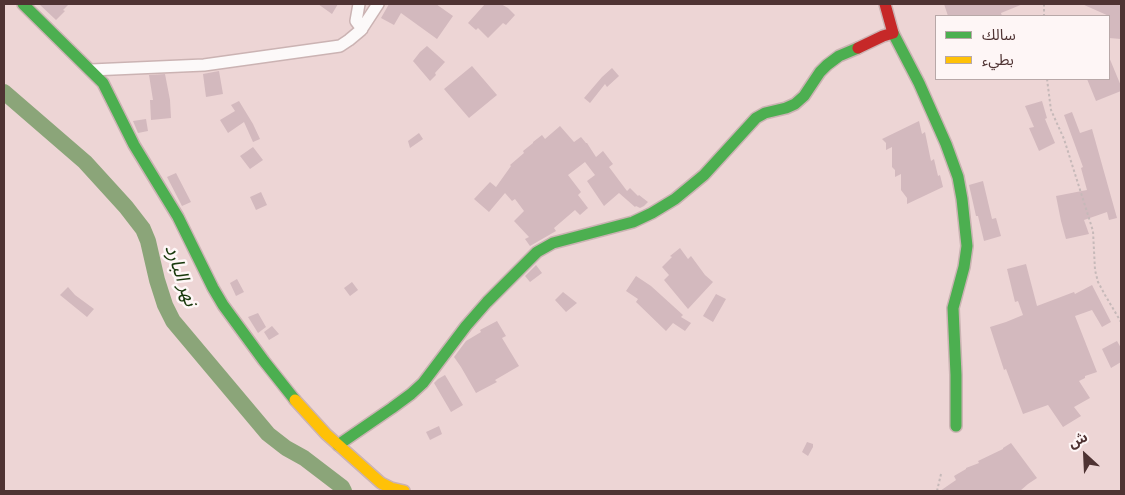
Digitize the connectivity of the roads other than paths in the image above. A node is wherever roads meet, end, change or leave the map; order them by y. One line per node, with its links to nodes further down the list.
1 (23, 4): 7 (street)
2 (359, 4): 5 (street)
3 (378, 4): 5 (street)
4 (884, 4): 6 (street)
5 (362, 29): 7 (street)
6 (893, 33): 8 (street); 9 (street)
7 (91, 70): 9 (street)
8 (956, 426)
9 (338, 445): 10 (street)
10 (404, 491)

